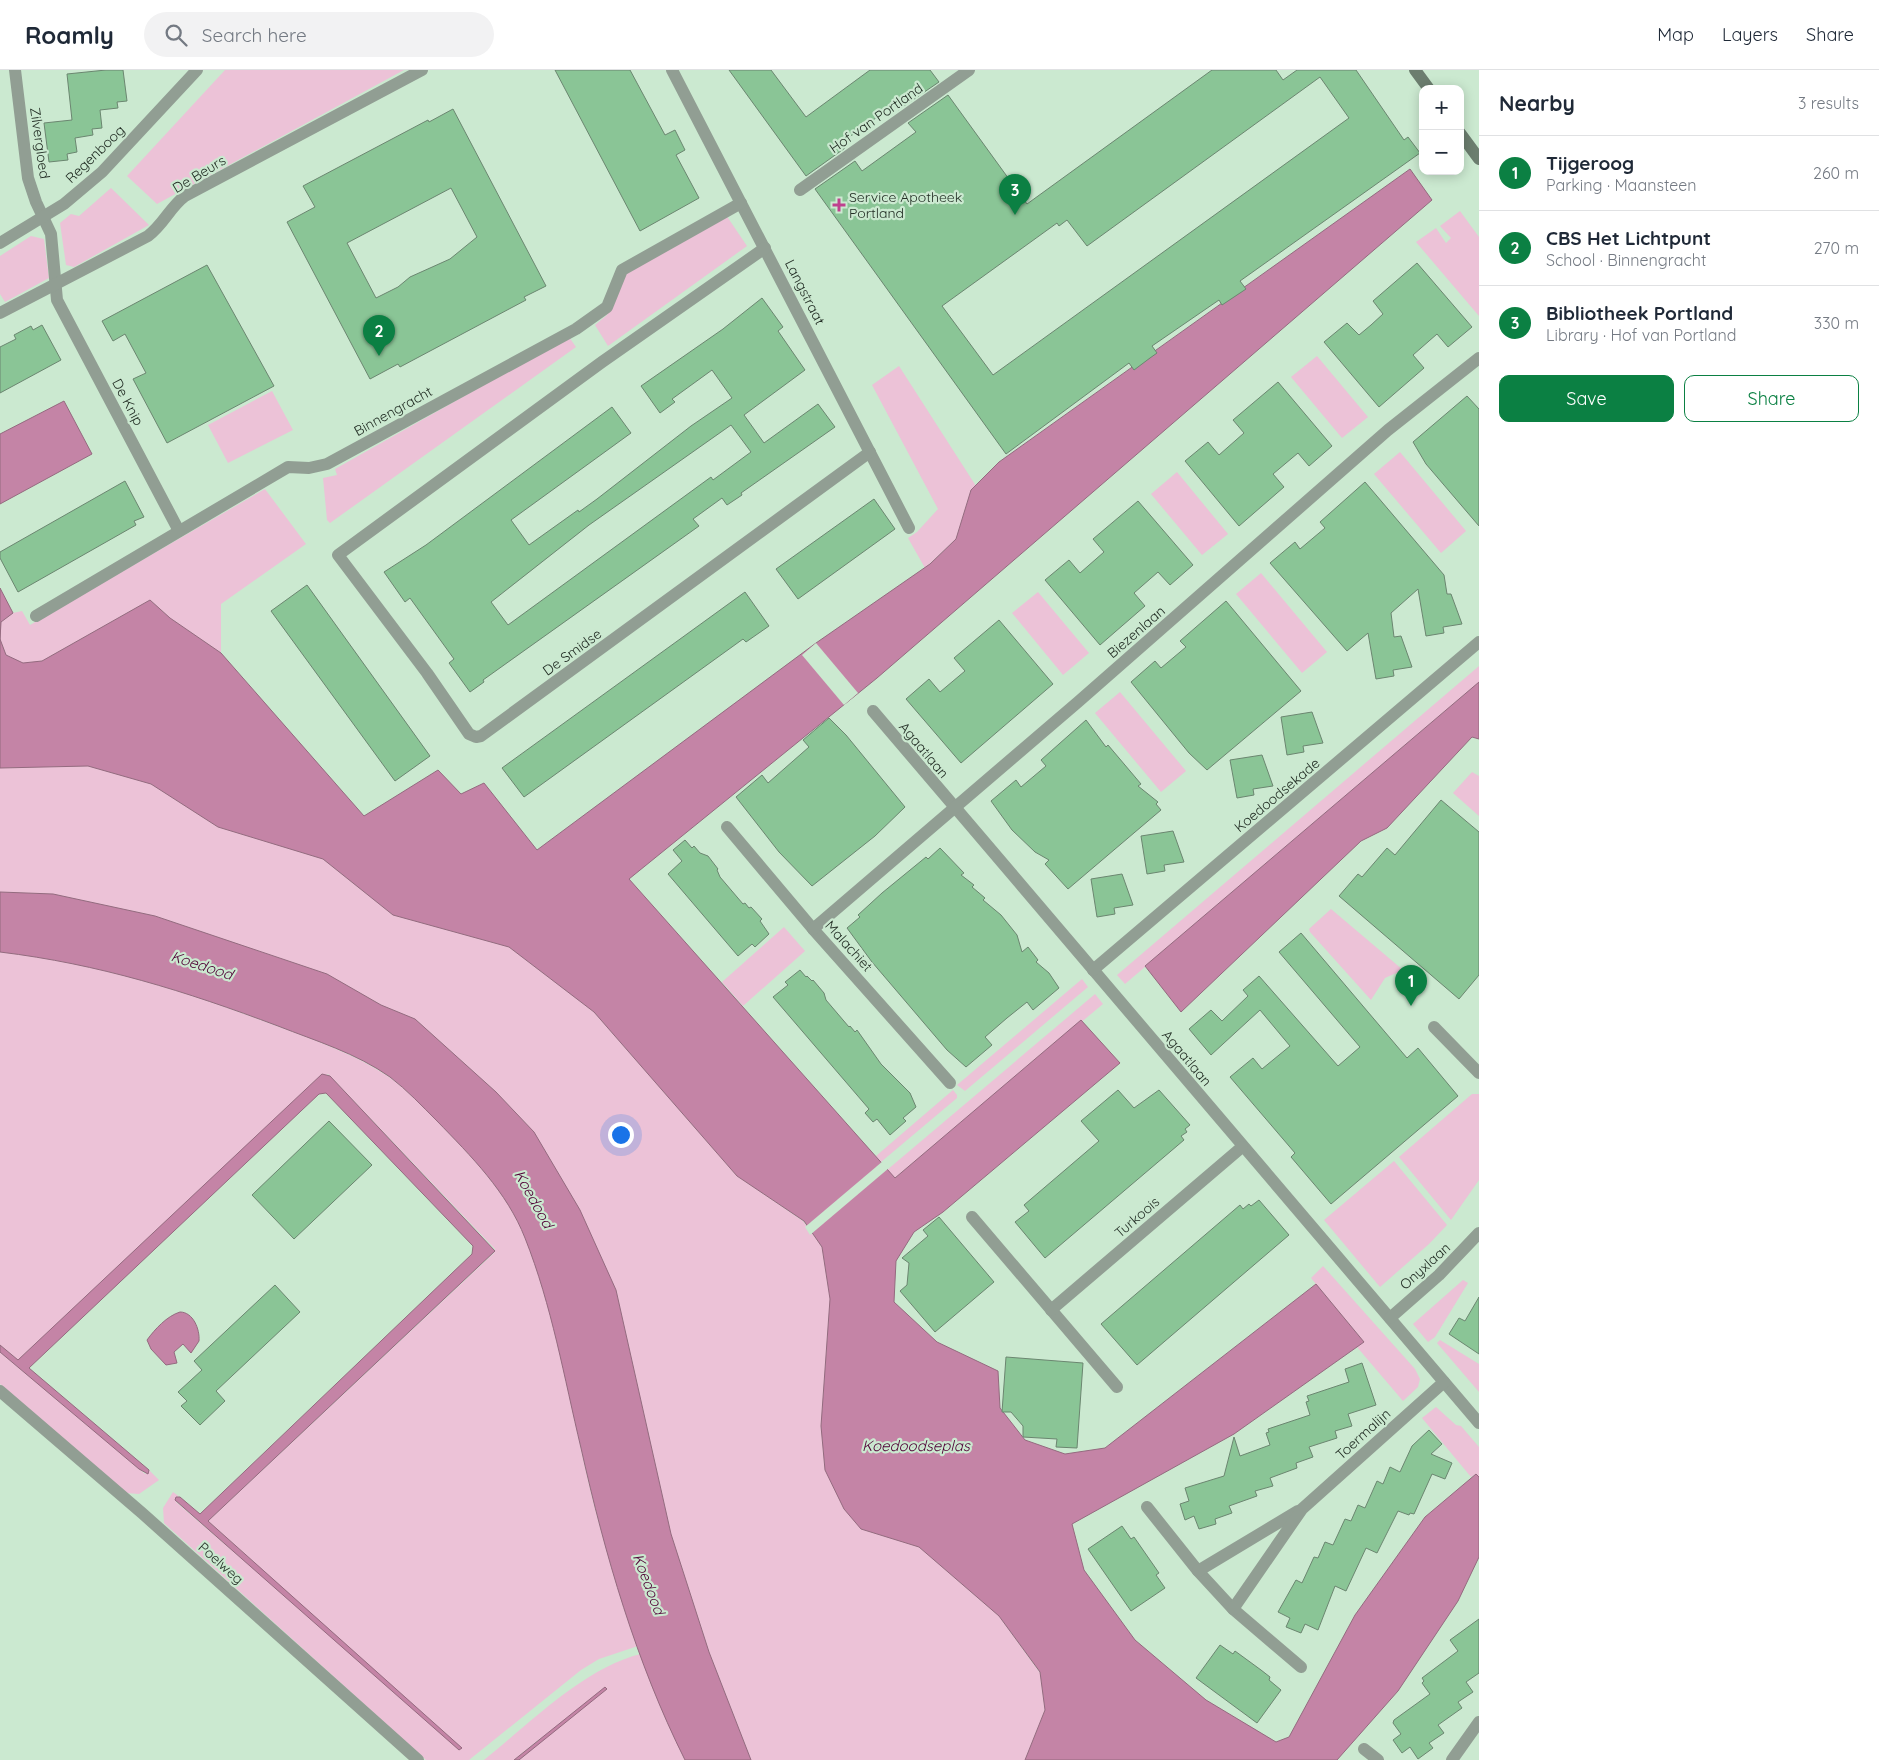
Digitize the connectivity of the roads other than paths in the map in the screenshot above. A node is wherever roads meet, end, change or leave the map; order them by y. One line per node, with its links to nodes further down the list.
1 (15, 70): 12 (street, Zilvergloed)
2 (197, 70): 12 (street, Regenboog)
3 (422, 70): 15 (street, De Beurs)
4 (672, 70): 11 (street, Langstraat)
5 (969, 70): 10 (street, Hof van Portland)
6 (1415, 70): 7 (street)
7 (1426, 85)
8 (1464, 138): 9 (street)
9 (1479, 159)
10 (800, 190)
11 (741, 203): 14 (street, Langstraat); 20 (street, Binnengracht)
12 (44, 217): 13 (street, Regenboog); 15 (street, Zilvergloed)
13 (0, 244)
14 (765, 248): 18 (street, Langstraat); 18 (street, De Smidse)
15 (56, 284): 16 (street, De Beurs); 20 (street, De Knip)
16 (0, 313)
17 (1479, 358): 24 (street, Biezenlaan)
18 (870, 452): 19 (street, Langstraat)
19 (909, 528)
20 (179, 531): 21 (street, Binnengracht)
21 (36, 616)
22 (1479, 642): 27 (street, Koedoodsekade)
23 (873, 711): 24 (street, Agaatlaan)
24 (953, 808): 26 (street, Biezenlaan); 27 (street, Agaatlaan)
25 (727, 827): 26 (street, Malachiet)
26 (813, 929): 30 (street, Malachiet)
27 (1093, 970): 31 (street, Agaatlaan)
28 (1434, 1027): 29 (street)
29 (1479, 1073)
30 (950, 1083)
31 (1242, 1147): 34 (street, Turkoois); 35 (street, Agaatlaan)
32 (972, 1217): 34 (street)
33 (1479, 1233): 35 (street, Onyxlaan)
34 (1051, 1310): 37 (street)
35 (1390, 1318): 36 (street, Agaatlaan)
36 (1444, 1382): 39 (street, Agaatlaan); 41 (street, Toermalijn)
37 (1117, 1387)
38 (0, 1391): 47 (street, Poelweg)
39 (1479, 1423)
40 (1147, 1507): 42 (street)
41 (1302, 1509): 42 (street, Toermalijn); 43 (street, Toermalijn)
42 (1198, 1571): 43 (street)
43 (1233, 1609): 44 (street)
44 (1301, 1667)
45 (1479, 1722): 49 (street)
46 (1364, 1749): 48 (street)
47 (418, 1760)
48 (1378, 1760)
49 (1452, 1760)

